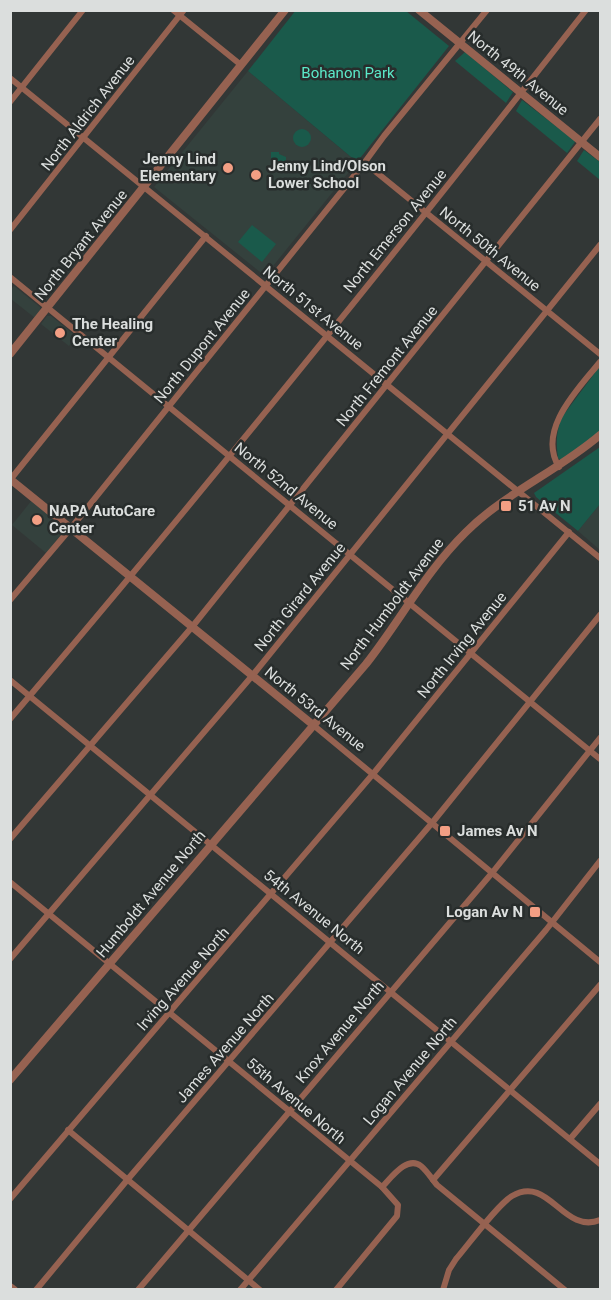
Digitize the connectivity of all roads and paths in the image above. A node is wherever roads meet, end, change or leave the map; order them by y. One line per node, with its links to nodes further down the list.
1 (83, 10): 11 (street)
2 (173, 10): 7 (street)
3 (285, 10): 9 (street, North Bryant Avenue)
4 (419, 10): 8 (street, North 49th Avenue)
5 (487, 10): 8 (street, North Dupont Avenue)
6 (586, 10): 12 (street, North Emerson Avenue)
7 (182, 13): 9 (street); 15 (street, North Aldrich Avenue)
8 (461, 44): 12 (street, North 49th Avenue); 18 (street, North Dupont Avenue)
9 (241, 65): 19 (street, North Bryant Avenue)
10 (10, 78): 11 (street, North 51st Avenue)
11 (22, 87): 13 (street); 15 (street, North 51st Avenue)
12 (521, 93): 16 (street, North 49th Avenue); 20 (street, North Emerson Avenue)
13 (10, 102)
14 (600, 119): 16 (street, North Fremont Avenue)
15 (84, 138): 19 (street, North 51st Avenue); 21 (street, North Aldrich Avenue)
16 (582, 142): 17 (street, North 49th Avenue); 24 (street, North Fremont Avenue)
17 (600, 157)
18 (365, 163): 20 (street, North 50th Avenue); 26 (street, North Dupont Avenue)
19 (144, 187): 22 (street, North 51st Avenue); 27 (street, North Bryant Avenue)
20 (426, 213): 24 (street, North 50th Avenue); 29 (street, North Emerson Avenue)
21 (10, 230)
22 (206, 236): 26 (street, North 51st Avenue); 32 (street)
23 (600, 245): 28 (street, North Girard Avenue)
24 (487, 262): 28 (street, North 50th Avenue); 34 (street, North Fremont Avenue)
25 (10, 277): 27 (street, North 52nd Avenue)
26 (266, 285): 29 (street, North 51st Avenue); 35 (street, North Dupont Avenue)
27 (48, 308): 30 (street, North Bryant Avenue); 32 (street, North 52nd Avenue)
28 (548, 312): 31 (street, North 50th Avenue); 36 (street, North Girard Avenue)
29 (327, 335): 34 (street, North 51st Avenue); 38 (street, North Emerson Avenue)
30 (10, 354)
31 (600, 354)
32 (109, 357): 35 (street, North 52nd Avenue); 40 (street)
33 (600, 362): 39 (street)
34 (388, 384): 36 (street, North 51st Avenue); 42 (street, North Fremont Avenue)
35 (169, 406): 38 (street, North 52nd Avenue); 43 (street, North Dupont Avenue)
36 (449, 433): 41 (street, North 51st Avenue); 45 (street, North Girard Avenue)
37 (600, 435): 39 (street, North Humboldt Avenue)
38 (229, 456): 42 (street, North 52nd Avenue); 47 (street, North Emerson Avenue)
39 (559, 467): 41 (street, North Humboldt Avenue)
40 (11, 480): 43 (street, North 53rd Avenue)
41 (519, 492): 44 (street, North 51st Avenue); 49 (street, North Humboldt Avenue)
42 (290, 505): 45 (street, North 52nd Avenue); 51 (street, North Fremont Avenue)
43 (71, 528): 47 (street, North 53rd Avenue); 48 (street, North Dupont Avenue)
44 (569, 532): 46 (street, North 51st Avenue); 52 (street, North Irving Avenue)
45 (350, 554): 49 (street, North 52nd Avenue); 53 (street, North Girard Avenue)
46 (600, 558)
47 (131, 577): 51 (street, North 53rd Avenue); 55 (street, North Emerson Avenue)
48 (10, 600)
49 (410, 603): 52 (street, North 52nd Avenue); 58 (street, North Humboldt Avenue)
50 (600, 615): 56 (street, James Avenue North)
51 (192, 627): 53 (street, North 53rd Avenue); 60 (street, North Fremont Avenue)
52 (471, 652): 56 (street, North 52nd Avenue); 63 (street, North Irving Avenue)
53 (252, 676): 58 (street, North 53rd Avenue); 64 (street, North Girard Avenue)
54 (10, 680): 55 (street, 54th Avenue North)
55 (30, 696): 57 (street, North Emerson Avenue); 60 (street, 54th Avenue North)
56 (531, 701): 61 (street, North 52nd Avenue); 65 (street, James Avenue North)
57 (10, 718)
58 (312, 724): 63 (street, North 53rd Avenue); 67 (street, Humboldt Avenue North)
59 (600, 738): 61 (street, Knox Avenue North)
60 (91, 745): 64 (street, 54th Avenue North); 66 (street, North Fremont Avenue)
61 (590, 751): 62 (street, North 52nd Avenue); 69 (street, Knox Avenue North)
62 (600, 759)
63 (373, 774): 65 (street, North 53rd Avenue); 71 (street, Irving Avenue North)
64 (150, 794): 67 (street, 54th Avenue North); 72 (street, North Girard Avenue)
65 (432, 823): 69 (street, North 53rd Avenue); 74 (street, James Avenue North)
66 (10, 839)
67 (212, 843): 71 (street, 54th Avenue North); 77 (street, Humboldt Avenue North)
68 (600, 861): 73 (street, Logan Avenue North)
69 (492, 873): 73 (street, North 53rd Avenue); 79 (street, Knox Avenue North)
70 (10, 882): 72 (street, 55th Avenue North)
71 (272, 893): 74 (street, 54th Avenue North); 80 (street, Irving Avenue North)
72 (49, 914): 75 (street, North Girard Avenue); 77 (street, 55th Avenue North)
73 (551, 922): 76 (street, North 53rd Avenue); 81 (street, Logan Avenue North)
74 (331, 942): 79 (street, 54th Avenue North); 82 (street, James Avenue North)
75 (10, 959)
76 (600, 962)
77 (110, 963): 80 (street, 55th Avenue North); 83 (street, Humboldt Avenue North)
78 (600, 985): 84 (street)
79 (391, 991): 81 (street, 54th Avenue North); 86 (street, Knox Avenue North)
80 (170, 1012): 82 (street, 55th Avenue North); 87 (street, Irving Avenue North)
81 (452, 1041): 84 (street, 54th Avenue North); 89 (street, Logan Avenue North)
82 (230, 1061): 86 (street, 55th Avenue North); 91 (street, James Avenue North)
83 (10, 1080)
84 (510, 1089): 88 (street, 54th Avenue North); 92 (street)
85 (600, 1104): 88 (street)
86 (290, 1111): 89 (street, 55th Avenue North); 97 (street, Knox Avenue North)
87 (68, 1130): 91 (street); 94 (street, Irving Avenue North)
88 (570, 1139): 90 (street, 54th Avenue North)
89 (350, 1160): 93 (street, 55th Avenue North); 98 (street, Logan Avenue North)
90 (600, 1164)
91 (128, 1179): 97 (street); 99 (street, James Avenue North)
92 (433, 1180): 93 (street); 96 (street)
93 (382, 1187): 103 (street, 55th Avenue North)
94 (10, 1199)
95 (600, 1220): 96 (street)
96 (486, 1224): 104 (street); 105 (street)
97 (189, 1229): 98 (street); 100 (street, Knox Avenue North)
98 (248, 1280): 101 (street, Logan Avenue North); 102 (street)
99 (36, 1290)
100 (138, 1290)
101 (240, 1290)
102 (260, 1290)
103 (336, 1290)
104 (443, 1290)
105 (565, 1290)

